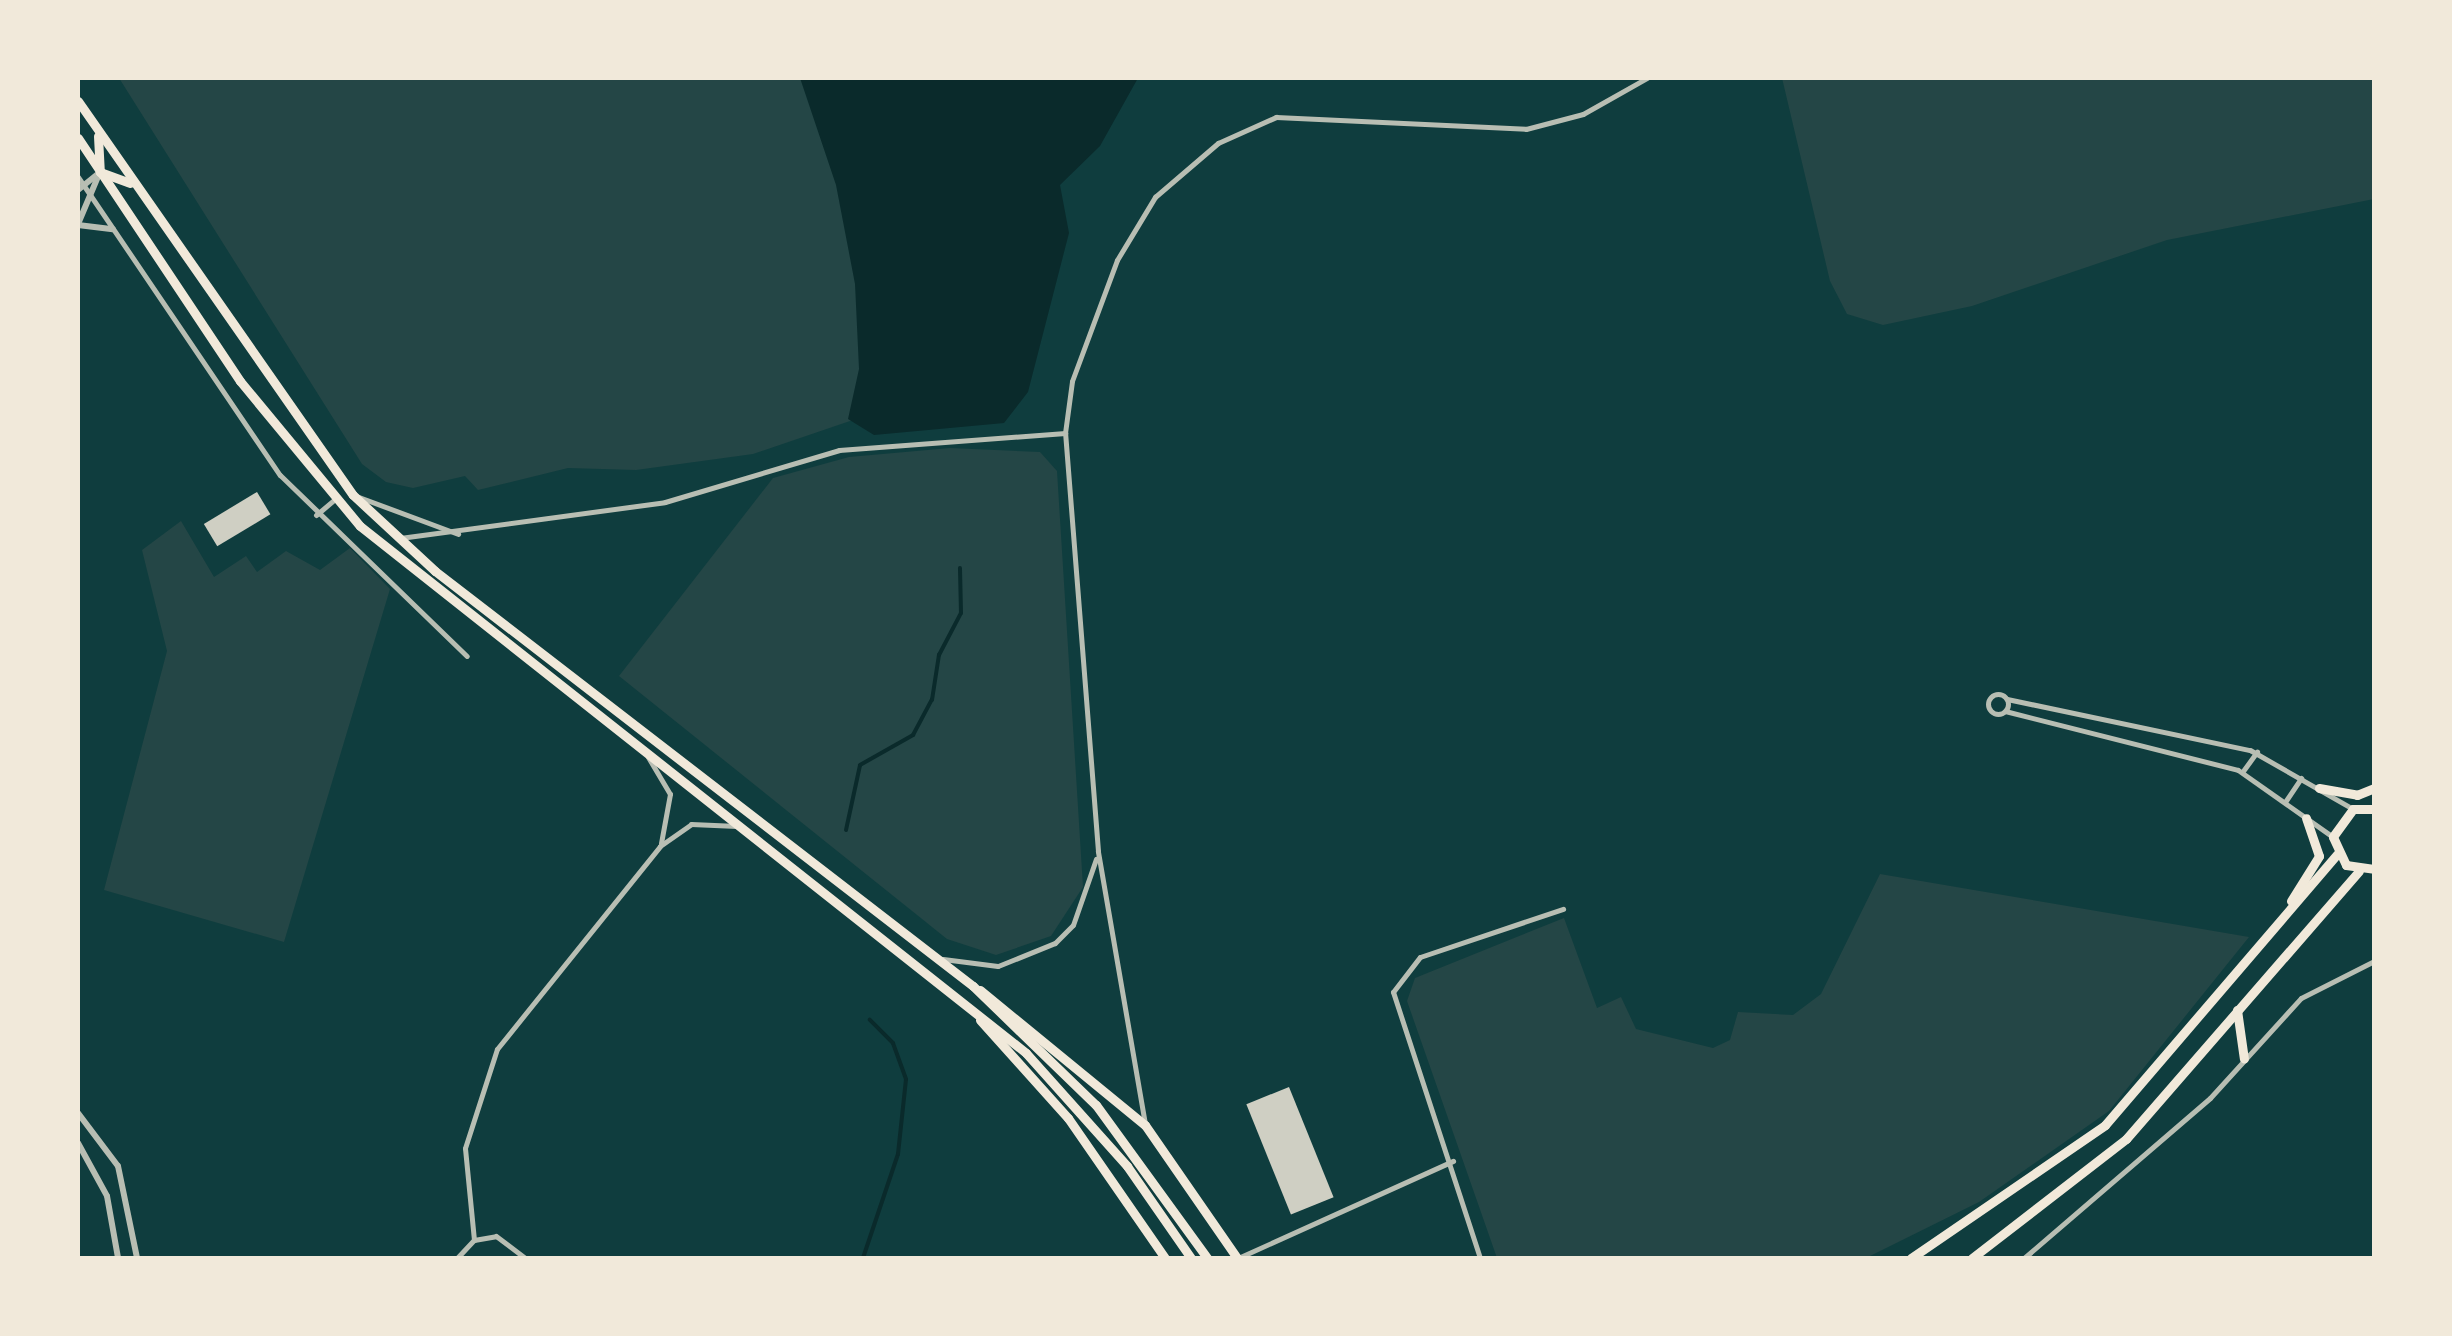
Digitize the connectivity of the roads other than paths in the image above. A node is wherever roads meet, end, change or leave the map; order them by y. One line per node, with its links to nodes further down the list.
1 (1646, 78): 11 (street)
2 (78, 101): 3 (main road)
3 (96, 129): 5 (main road); 7 (main road)
4 (78, 138): 5 (main road)
5 (100, 172): 6 (street); 7 (main road); 8 (street); 13 (main road)
6 (79, 183): 8 (street)
7 (135, 187): 12 (main road)
8 (91, 197): 9 (street); 10 (street)
9 (78, 225): 10 (street)
10 (113, 229): 14 (street)
11 (1065, 434): 15 (street); 35 (street)
12 (353, 495): 15 (street); 16 (main road)
13 (334, 499): 14 (street); 23 (main road)
14 (316, 515): 17 (street)
15 (459, 534): 16 (street)
16 (397, 538): 41 (main road)
17 (467, 656)
18 (2007, 699): 19 (street); 19 (street); 20 (street)
19 (2006, 711): 21 (street)
20 (2150, 730): 21 (street); 22 (street)
21 (2153, 745): 24 (street)
22 (2257, 752): 24 (street); 25 (street)
23 (648, 756): 32 (main road); 34 (street)
24 (2243, 772): 28 (street)
25 (2301, 778): 26 (street); 28 (street)
26 (2318, 788): 27 (main road); 30 (street)
27 (2374, 788)
28 (2285, 802): 31 (street)
29 (2373, 806): 30 (main road)
30 (2353, 809): 33 (main road)
31 (2306, 818): 33 (street); 40 (main road)
32 (740, 826): 34 (street); 44 (main road)
33 (2333, 837): 36 (main road)
34 (660, 846): 51 (street)
35 (1098, 851): 41 (street); 48 (street)
36 (2336, 854): 38 (main road); 40 (main road)
37 (2374, 870): 38 (main road)
38 (2359, 871): 45 (main road)
39 (1562, 910): 50 (street)
40 (2268, 937): 61 (main road)
41 (940, 958): 43 (main road)
42 (2374, 961): 46 (street)
43 (973, 986): 48 (main road); 58 (main road)
44 (967, 1003): 56 (main road); 57 (main road)
45 (2237, 1008): 46 (main road); 62 (main road)
46 (2244, 1059): 63 (street)
47 (78, 1113): 53 (street)
48 (1145, 1124): 59 (main road)
49 (78, 1144): 52 (street)
50 (1453, 1161): 59 (street); 60 (street)
51 (474, 1240): 54 (street); 55 (street)
52 (118, 1258)
53 (137, 1258)
54 (457, 1258)
55 (525, 1258)
56 (1165, 1258)
57 (1191, 1258)
58 (1206, 1258)
59 (1237, 1258)
60 (1480, 1258)
61 (1911, 1258)
62 (1972, 1258)
63 (2024, 1258)

